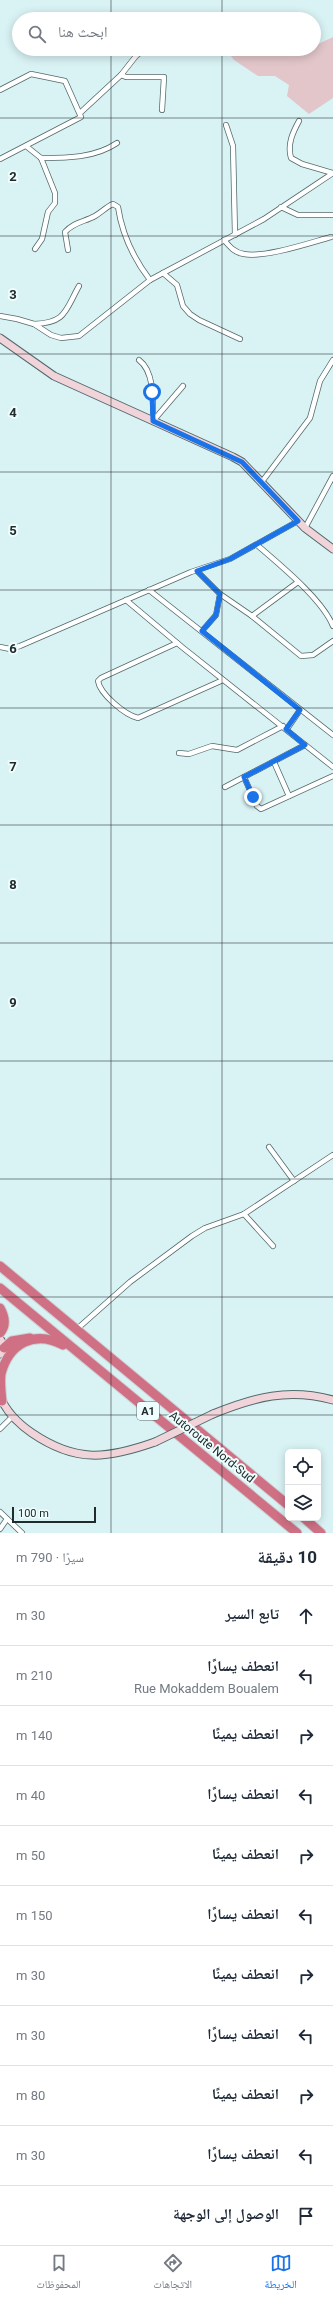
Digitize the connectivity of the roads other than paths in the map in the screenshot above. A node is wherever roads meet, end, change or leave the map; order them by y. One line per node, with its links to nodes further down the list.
1 (136, 56): 2 (street)
2 (120, 75): 4 (street); 5 (street)
3 (0, 90): 5 (street)
4 (162, 110)
5 (80, 113): 9 (street)
6 (299, 120): 12 (street)
7 (226, 125): 15 (street)
8 (117, 143): 10 (street)
9 (26, 146): 10 (street); 11 (street)
10 (42, 158): 18 (street)
11 (0, 159)
12 (333, 173): 13 (street)
13 (281, 207): 14 (street); 15 (street)
14 (333, 215)
15 (235, 234): 17 (street)
16 (331, 237): 17 (street)
17 (224, 240): 20 (street)
18 (35, 249)
19 (68, 250): 21 (street)
20 (163, 273): 21 (street); 26 (street)
21 (150, 280): 24 (street)
22 (79, 286): 24 (street)
23 (0, 316): 24 (street)
24 (34, 324)
25 (0, 338): 30 (street)
26 (240, 339)
27 (139, 360): 30 (street)
28 (333, 360): 32 (street)
29 (183, 386): 30 (street)
30 (153, 421): 32 (street)
31 (333, 476): 34 (street)
32 (260, 483): 33 (street)
33 (298, 521): 34 (street); 35 (street)
34 (305, 528): 36 (street)
35 (257, 545): 37 (street); 38 (street)
36 (333, 549)
37 (197, 571): 39 (street); 40 (street)
38 (298, 582): 42 (street); 43 (street)
39 (149, 590): 41 (street); 44 (street)
40 (220, 594): 42 (street); 44 (street)
41 (126, 600): 46 (street); 47 (street)
42 (252, 616): 45 (street)
43 (333, 626)
44 (202, 631): 49 (street)
45 (333, 641)
46 (177, 643): 48 (street); 48 (street)
47 (0, 647)
48 (223, 680): 50 (street)
49 (300, 710): 50 (street); 51 (street)
50 (285, 728): 52 (street); 53 (street)
51 (333, 735)
52 (305, 745): 54 (street); 55 (street)
53 (180, 753)
54 (274, 762): 57 (street); 59 (street)
55 (333, 767)
56 (333, 776): 59 (street)
57 (244, 777): 58 (street); 59 (street)
58 (225, 786)
59 (289, 796)
60 (270, 1147): 62 (street)
61 (333, 1155): 62 (street)
62 (294, 1180): 63 (street)
63 (244, 1214): 64 (street); 68 (street)
64 (273, 1246)
65 (0, 1266): 68 (highway, Autoroute Nord-Sud / A1)
66 (0, 1288): 73 (highway, Autoroute Nord-Sud / A1)
67 (0, 1308): 69 (highway)
68 (77, 1329): 78 (highway, Autoroute Nord-Sud / A1)
69 (0, 1333)
70 (34, 1337): 72 (highway); 73 (highway); 74 (highway)
71 (0, 1339): 72 (street)
72 (1, 1352)
73 (78, 1353): 84 (highway, Autoroute Nord-Sud / A1)
74 (1, 1399): 76 (street)
75 (333, 1400): 76 (street, bridge)
76 (12, 1416): 77 (street)
77 (0, 1429)
78 (285, 1502)
79 (0, 1512): 80 (street)
80 (7, 1519): 82 (street); 83 (street)
81 (308, 1521): 85 (highway)
82 (0, 1529)
83 (22, 1533)
84 (297, 1533)
85 (322, 1533)

